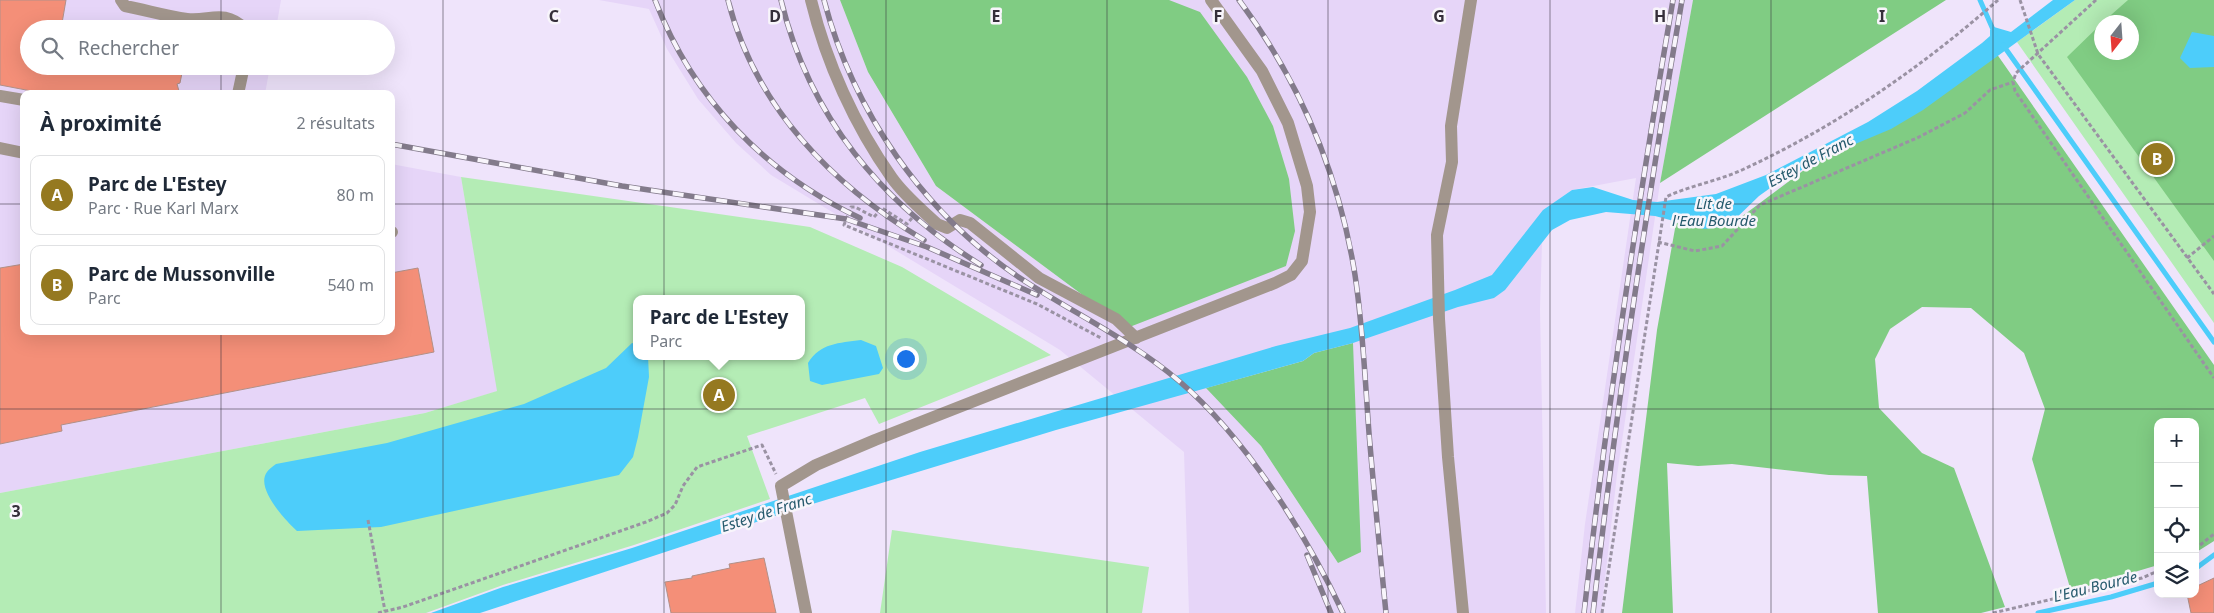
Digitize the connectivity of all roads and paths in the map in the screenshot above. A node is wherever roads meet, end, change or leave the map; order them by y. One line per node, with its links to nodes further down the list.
1 (121, 0): 8 (street)
2 (811, 0): 17 (street)
3 (1211, 0): 22 (street)
4 (1471, 0): 33 (street)
5 (1998, 0): 19 (path)
6 (2020, 0): 9 (path)
7 (2096, 0): 9 (path)
8 (232, 20)
9 (2038, 54): 11 (path); 20 (path)
10 (242, 75): 12 (street)
11 (2013, 82): 19 (path); 24 (path)
12 (239, 90)
13 (0, 96): 14 (street)
14 (20, 99)
15 (0, 148): 16 (street)
16 (20, 152)
17 (920, 208): 22 (street); 23 (path)
18 (2214, 236): 20 (path)
19 (1658, 242): 34 (path)
20 (2187, 258): 21 (path)
21 (2214, 294)
22 (1136, 338): 23 (street)
23 (1114, 347): 25 (street)
24 (2214, 378)
25 (782, 491): 30 (path); 32 (street)
26 (368, 520): 30 (path)
27 (2214, 534): 28 (path)
28 (2199, 546)
29 (2154, 573): 35 (path)
30 (385, 611): 31 (path)
31 (378, 613)
32 (806, 613)
33 (1463, 613)
34 (1602, 613)
35 (1993, 613)

